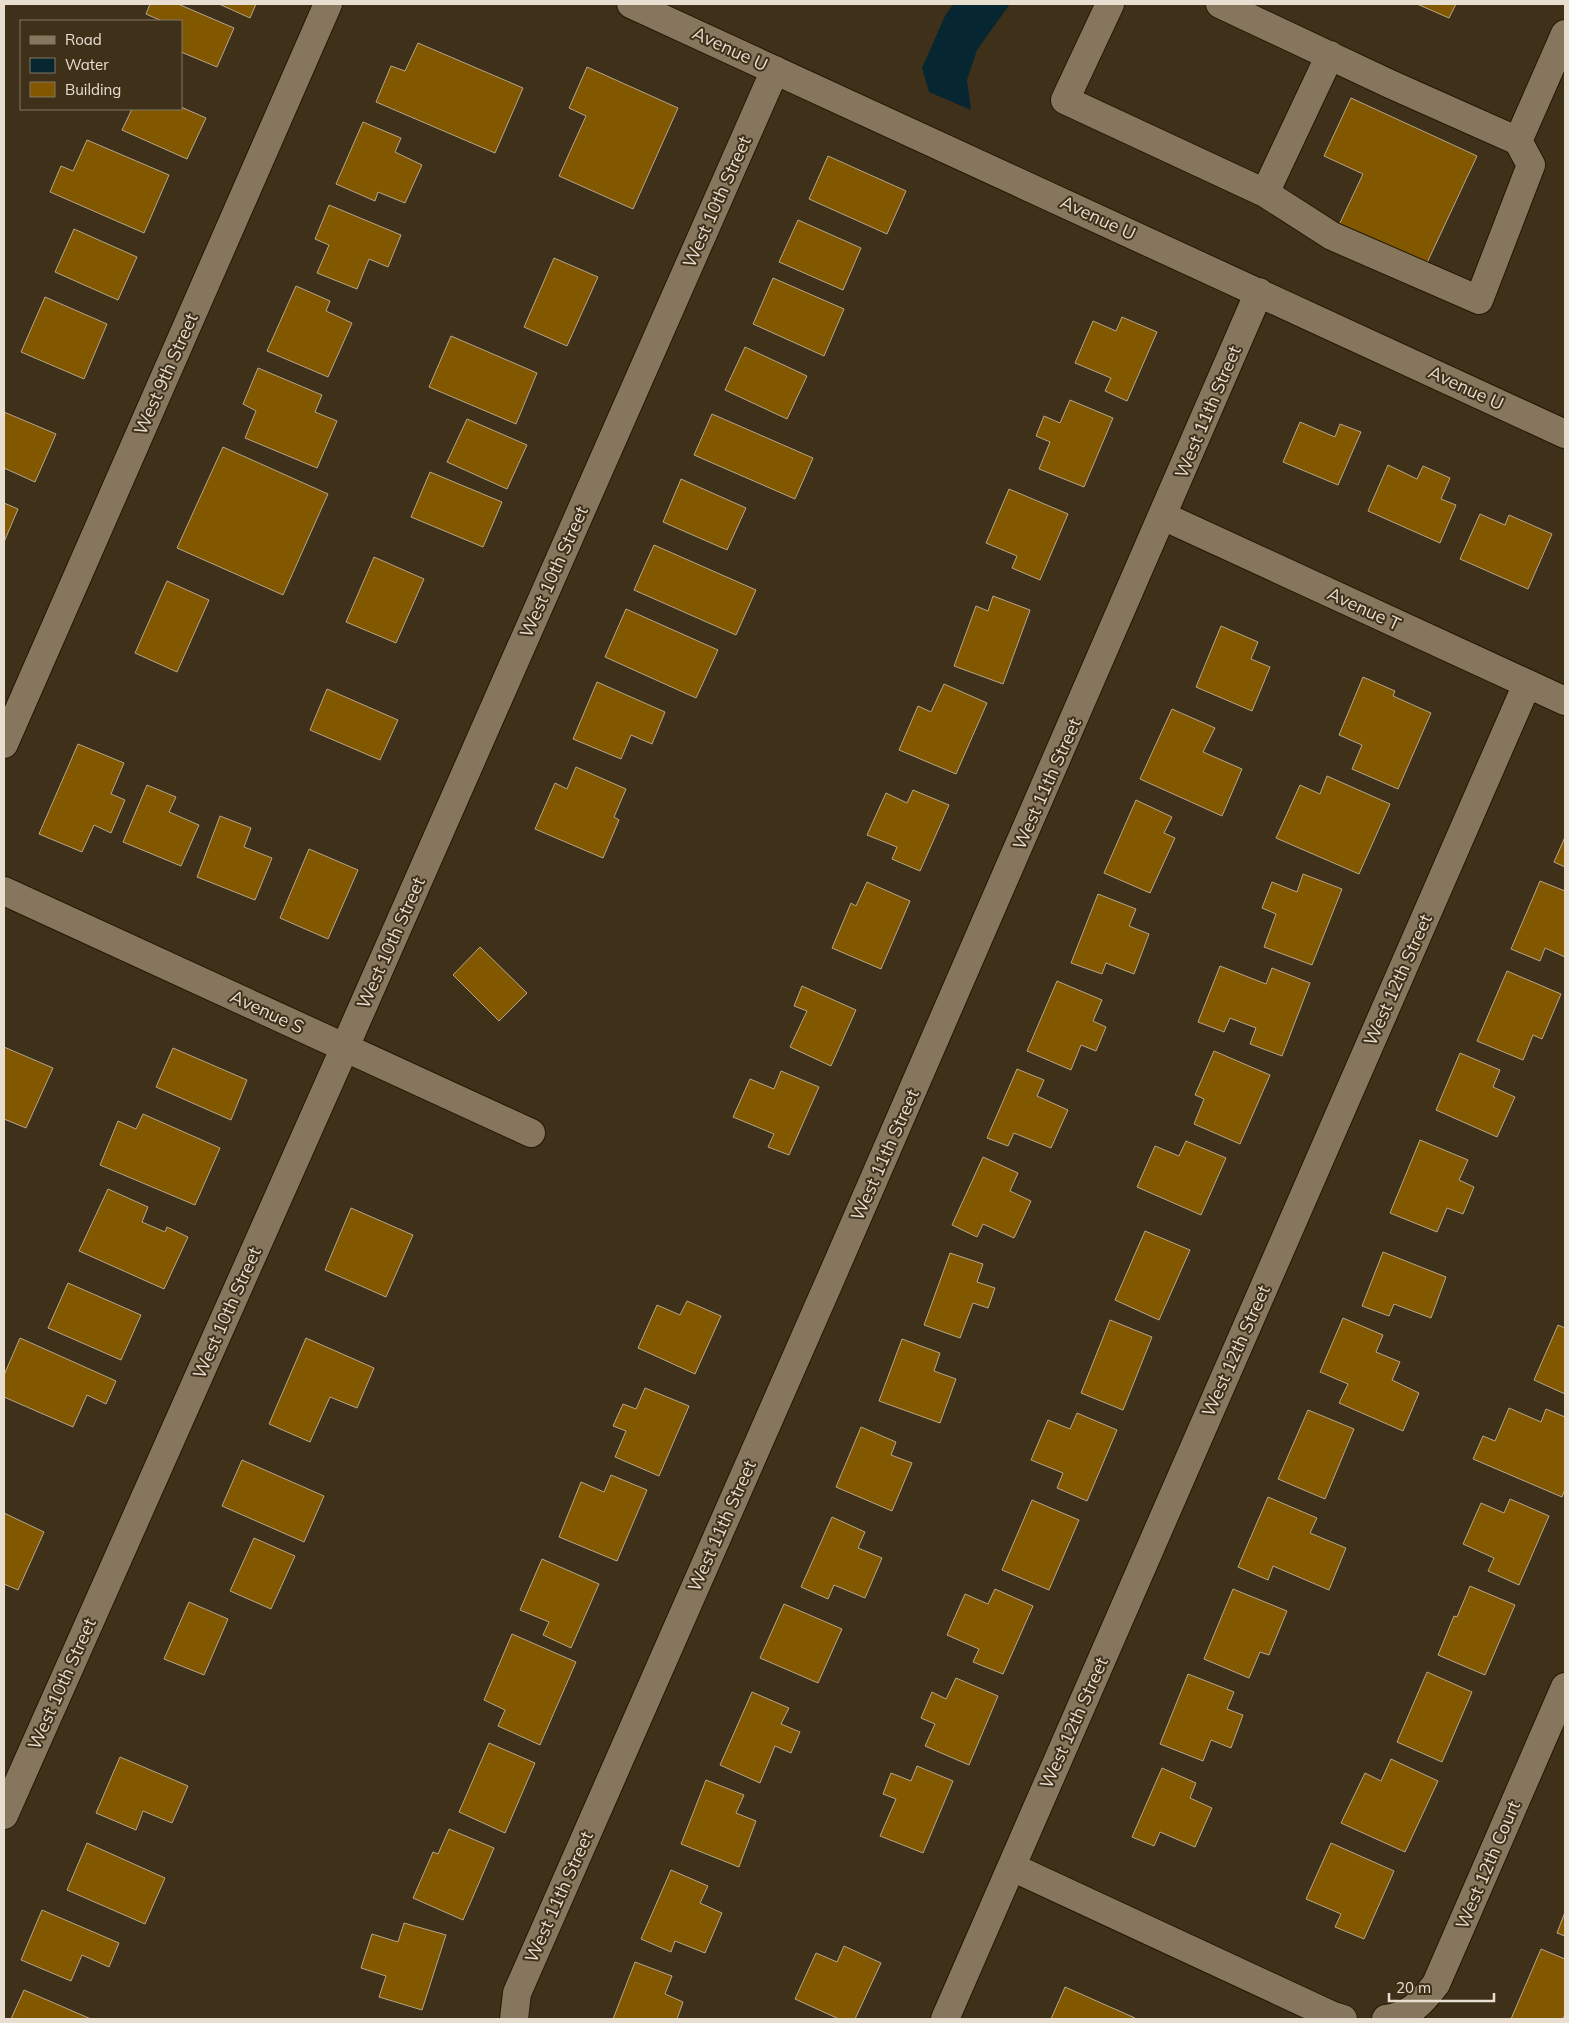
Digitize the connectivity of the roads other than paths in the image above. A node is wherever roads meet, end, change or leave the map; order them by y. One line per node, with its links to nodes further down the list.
1 (328, 4): 15 (street, West 9th Street)
2 (1110, 4): 9 (street)
3 (1220, 4): 6 (street)
4 (641, 6): 7 (street, Avenue U)
5 (1565, 34): 8 (street)
6 (1330, 55): 8 (street); 9 (street)
7 (775, 70): 10 (street, Avenue U); 17 (street, West 10th Street)
8 (1518, 140): 9 (street)
9 (1265, 193)
10 (1260, 292): 11 (street, Avenue U); 12 (street, West 11th Street)
11 (1565, 434)
12 (1163, 516): 13 (street, Avenue T); 22 (street, West 11th Street)
13 (1527, 684): 14 (street, Avenue T); 21 (street, West 12th Street)
14 (1565, 701)
15 (4, 744)
16 (4, 891): 17 (street, Avenue S)
17 (345, 1047): 18 (street, Avenue S); 20 (street, West 10th Street)
18 (531, 1133)
19 (1565, 1687): 25 (street, West 12th Court)
20 (4, 1815)
21 (1012, 1867): 23 (street, West 12th Street); 24 (street)
22 (514, 2019)
23 (945, 2019)
24 (1343, 2019)
25 (1386, 2019)

